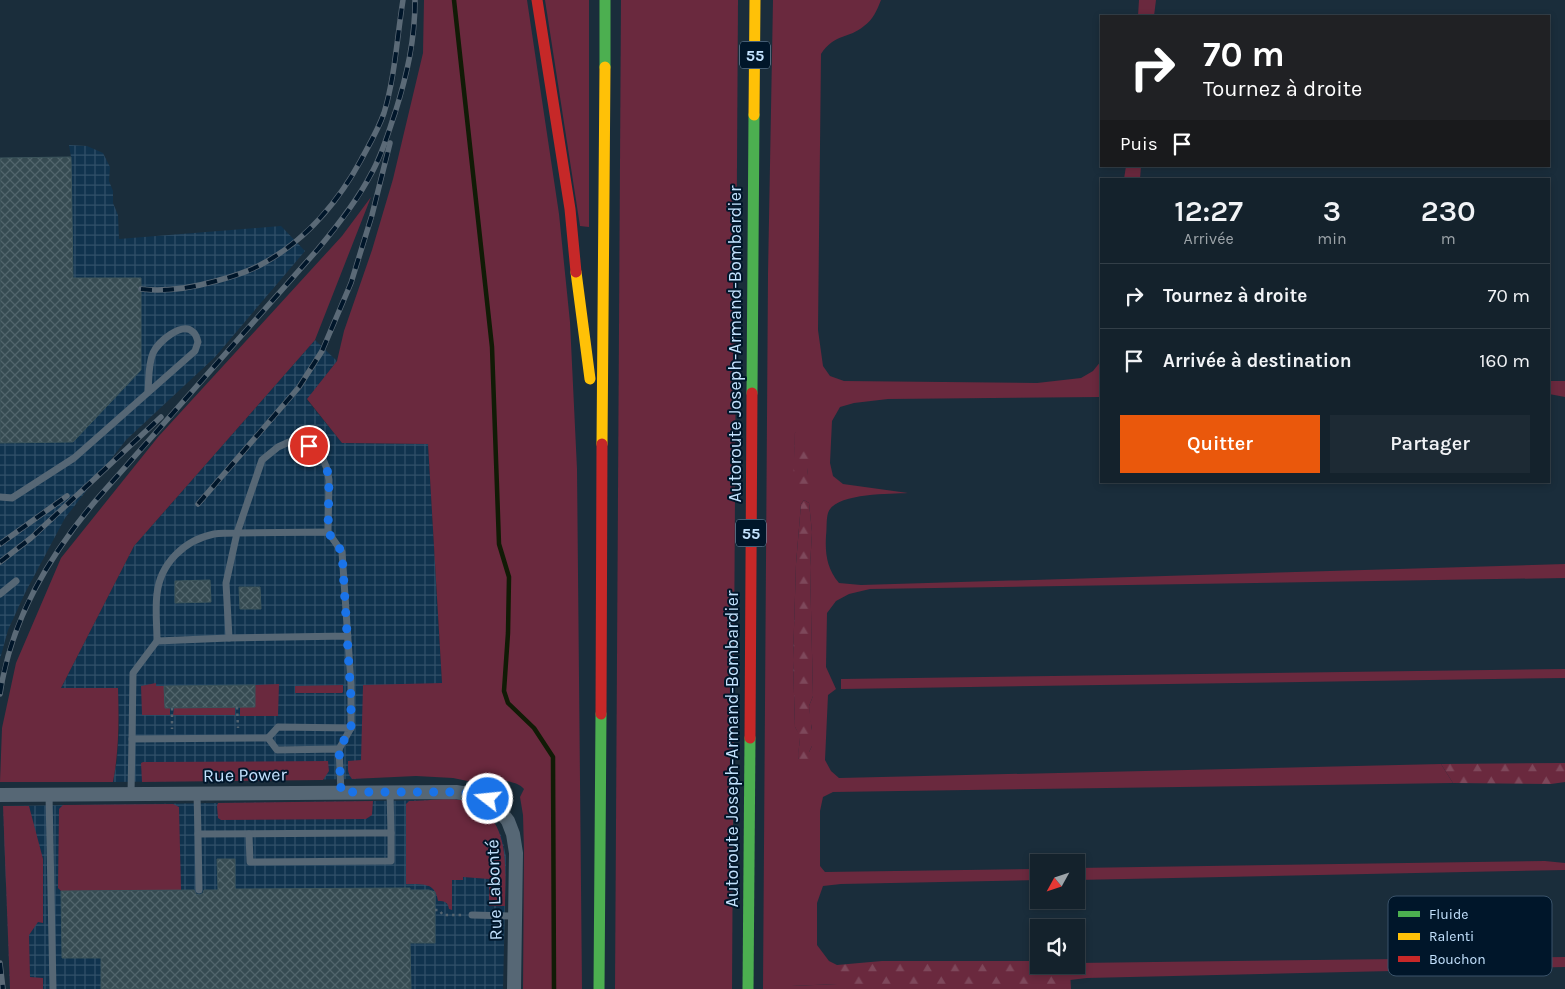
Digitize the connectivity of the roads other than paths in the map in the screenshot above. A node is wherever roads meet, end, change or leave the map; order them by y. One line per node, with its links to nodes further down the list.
1 (537, 0): 5 (highway)
2 (605, 0): 5 (highway)
3 (755, 0): 34 (highway, Autoroute Joseph-Armand-Bombardier / 55)
4 (148, 392): 4 (lane); 6 (lane)
5 (602, 464): 33 (highway)
6 (0, 497)
7 (328, 532): 8 (lane); 8 (lane); 11 (lane)
8 (238, 533): 12 (lane); 13 (lane)
9 (16, 581): 10 (lane)
10 (0, 594)
11 (348, 636): 12 (lane); 14 (lane)
12 (229, 638): 13 (lane)
13 (157, 641): 16 (lane)
14 (351, 728): 15 (lane); 17 (lane)
15 (268, 738): 16 (lane); 17 (lane)
16 (132, 739): 20 (lane)
17 (339, 749): 18 (lane)
18 (341, 792): 19 (street, Rue Power); 21 (street, Rue Power)
19 (390, 792): 24 (street, Rue Power); 25 (lane)
20 (131, 794): 21 (street, Rue Power); 23 (street, Rue Power)
21 (197, 794): 26 (lane)
22 (0, 795): 23 (street, Rue Power)
23 (49, 795): 31 (lane)
24 (488, 799): 30 (street, Rue Labonté)
25 (391, 833): 27 (lane); 27 (lane)
26 (198, 834): 27 (lane); 28 (lane)
27 (249, 834)
28 (199, 890)
29 (472, 915): 30 (lane)
30 (515, 916): 32 (street, Rue Labonté)
31 (53, 989)
32 (514, 989)
33 (599, 989)
34 (748, 989)

